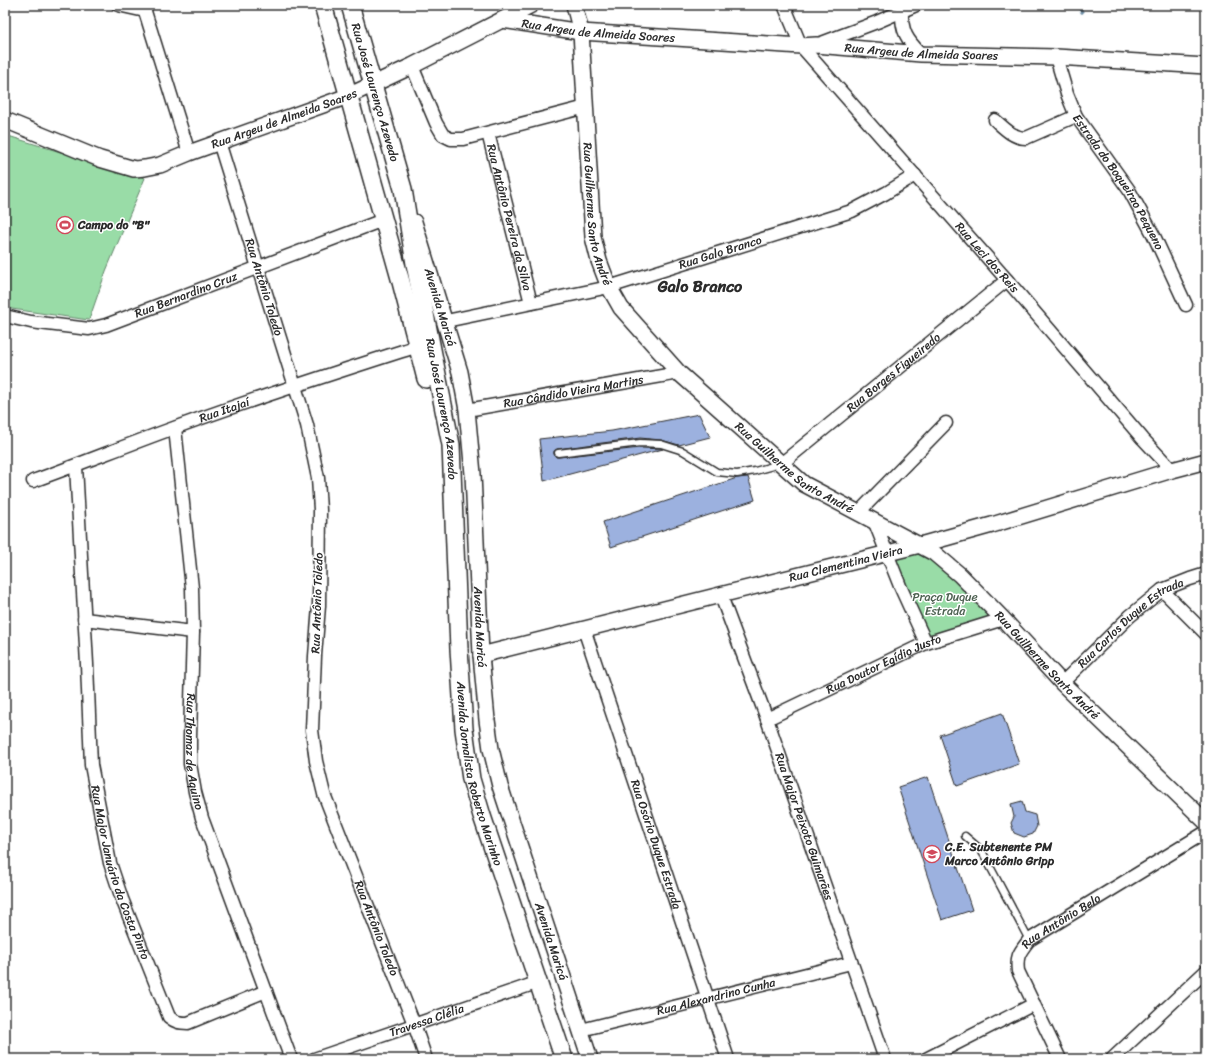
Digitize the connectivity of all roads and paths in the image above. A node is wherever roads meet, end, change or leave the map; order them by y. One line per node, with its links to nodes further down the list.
1 (118, 5): 8 (street)
2 (322, 5): 19 (main road, Rua José Lourenço Azevedo)
3 (350, 5): 18 (main road, Rua José Lourenço Azevedo)
4 (531, 5): 9 (street)
5 (574, 5): 12 (street, Rua Guilherme Santo André)
6 (784, 5): 13 (street, Rua Leci dos Reis)
7 (916, 5): 10 (street)
8 (144, 8): 26 (street)
9 (513, 9): 11 (street)
10 (902, 11): 13 (street); 14 (street)
11 (502, 20): 12 (street, Rua Argeu de Almeida Soares); 16 (street, Rua Argeu de Almeida Soares)
12 (581, 32): 13 (street, Rua Argeu de Almeida Soares); 20 (street, Rua Guilherme Santo André)
13 (808, 45): 14 (street, Rua Argeu de Almeida Soares); 27 (street, Rua Leci dos Reis)
14 (921, 54): 15 (street, Rua Argeu de Almeida Soares)
15 (1056, 57): 17 (street, Rua Argeu de Almeida Soares); 21 (street, Estrada do Boqueirao Pequeno)
16 (412, 66): 18 (street, Rua Argeu de Almeida Soares); 24 (street)
17 (1206, 66)
18 (373, 85): 19 (street, Rua Argeu de Almeida Soares); 28 (main road, Rua José Lourenço Azevedo)
19 (348, 96): 25 (street, Rua Argeu de Almeida Soares); 29 (main road, Rua José Lourenço Azevedo)
20 (586, 107): 24 (street); 32 (street, Rua Guilherme Santo André)
21 (1076, 116): 23 (street); 34 (street, Estrada do Boqueirao Pequeno)
22 (5, 120): 26 (street, Rua Argeu de Almeida Soares)
23 (995, 120)
24 (488, 133): 33 (street, Rua Antônio Pereira da Silva)
25 (219, 142): 26 (street, Rua Argeu de Almeida Soares); 30 (street, Rua Antônio Toledo)
26 (189, 153)
27 (915, 175): 31 (street, Rua Leci dos Reis); 32 (street, Rua Galo Branco)
28 (403, 189): 36 (street, Avenida Maricá); 48 (main road, Rua José Lourenço Azevedo)
29 (383, 220): 30 (street, Rua Bernardino Cruz); 37 (main road, Rua José Lourenço Azevedo)
30 (257, 266): 35 (street, Rua Bernardino Cruz); 39 (street, Rua Antônio Toledo)
31 (1006, 280): 45 (street, Rua Borges Figueiredo); 47 (street, Rua Leci dos Reis)
32 (609, 287): 33 (street, Rua Galo Branco); 38 (street, Rua Guilherme Santo André)
33 (531, 302): 36 (street, Rua Galo Branco)
34 (1186, 305)
35 (5, 316)
36 (446, 321): 40 (street, Avenida Maricá)
37 (418, 346): 39 (street, Rua Itajaí); 48 (main road, Rua José Lourenço Azevedo)
38 (679, 373): 40 (street, Rua Cândido Vieira Martins); 45 (street, Rua Guilherme Santo André)
39 (294, 386): 42 (street, Rua Itajaí); 76 (street, Rua Antônio Toledo)
40 (467, 410): 63 (street, Avenida Maricá)
41 (946, 423): 50 (street)
42 (175, 428): 46 (street, Rua Itajaí); 60 (street, Rua Thomaz de Aquino)
43 (558, 453): 45 (lane)
44 (1206, 461): 47 (street, Rua Clementina Vieira)
45 (781, 464): 50 (street, Rua Guilherme Santo André)
46 (76, 466): 49 (street, Rua Itajaí); 58 (street, Rua Major Januário da Costa Pinto)
47 (1172, 470): 52 (street, Rua Clementina Vieira)
48 (453, 477): 72 (main road, Avenida Jornalista Roberto Marinho)
49 (33, 481)
50 (858, 513): 51 (street, Rua Guilherme Santo André)
51 (875, 523): 52 (street, Rua Guilherme Santo André); 53 (street)
52 (920, 545): 53 (street, Rua Clementina Vieira); 57 (street, Rua Guilherme Santo André)
53 (886, 554): 56 (street, Rua Clementina Vieira); 62 (street)
54 (1206, 574): 55 (street, Rua Carlos Duque Estrada)
55 (1162, 590): 61 (street); 64 (street, Rua Carlos Duque Estrada)
56 (721, 596): 59 (street, Rua Clementina Vieira); 65 (street, Rua Major Peixoto Guimarães)
57 (1003, 618): 62 (street, Rua Doutor Egídio Justo); 64 (street, Rua Guilherme Santo André)
58 (84, 619): 60 (street); 73 (street, Rua Major Januário da Costa Pinto)
59 (584, 629): 63 (street, Rua Clementina Vieira); 74 (street, Rua Osório Duque Estrada)
60 (193, 632): 73 (street, Rua Thomaz de Aquino)
61 (1206, 634)
62 (926, 643): 65 (street, Rua Doutor Egídio Justo)
63 (481, 655): 77 (street, Avenida Maricá)
64 (1062, 683): 66 (street, Rua Guilherme Santo André)
65 (767, 719): 70 (street, Rua Major Peixoto Guimarães)
66 (1206, 822)
67 (1206, 832): 69 (street, Rua Antônio Belo)
68 (965, 836): 69 (lane)
69 (1030, 940): 75 (street, Rua Antônio Belo)
70 (851, 963): 74 (street, Rua Alexandrino Cunha); 84 (street, Rua Major Peixoto Guimarães)
71 (1206, 971): 87 (street)
72 (539, 982): 76 (street, Travessa Clélia); 81 (main road, Avenida Jornalista Roberto Marinho)
73 (266, 991): 78 (street, Rua Thomaz de Aquino)
74 (708, 1000): 77 (street, Rua Alexandrino Cunha); 83 (street, Rua Osório Duque Estrada)
75 (1034, 1004): 85 (street); 86 (street, Rua Antônio Belo)
76 (414, 1024): 79 (street, Travessa Clélia); 80 (street, Rua Antônio Toledo)
77 (581, 1030): 82 (street, Avenida Maricá)
78 (291, 1059)
79 (314, 1059)
80 (426, 1059)
81 (564, 1059)
82 (590, 1059)
83 (728, 1059)
84 (885, 1059)
85 (926, 1059)
86 (1060, 1059)
87 (1112, 1059)

